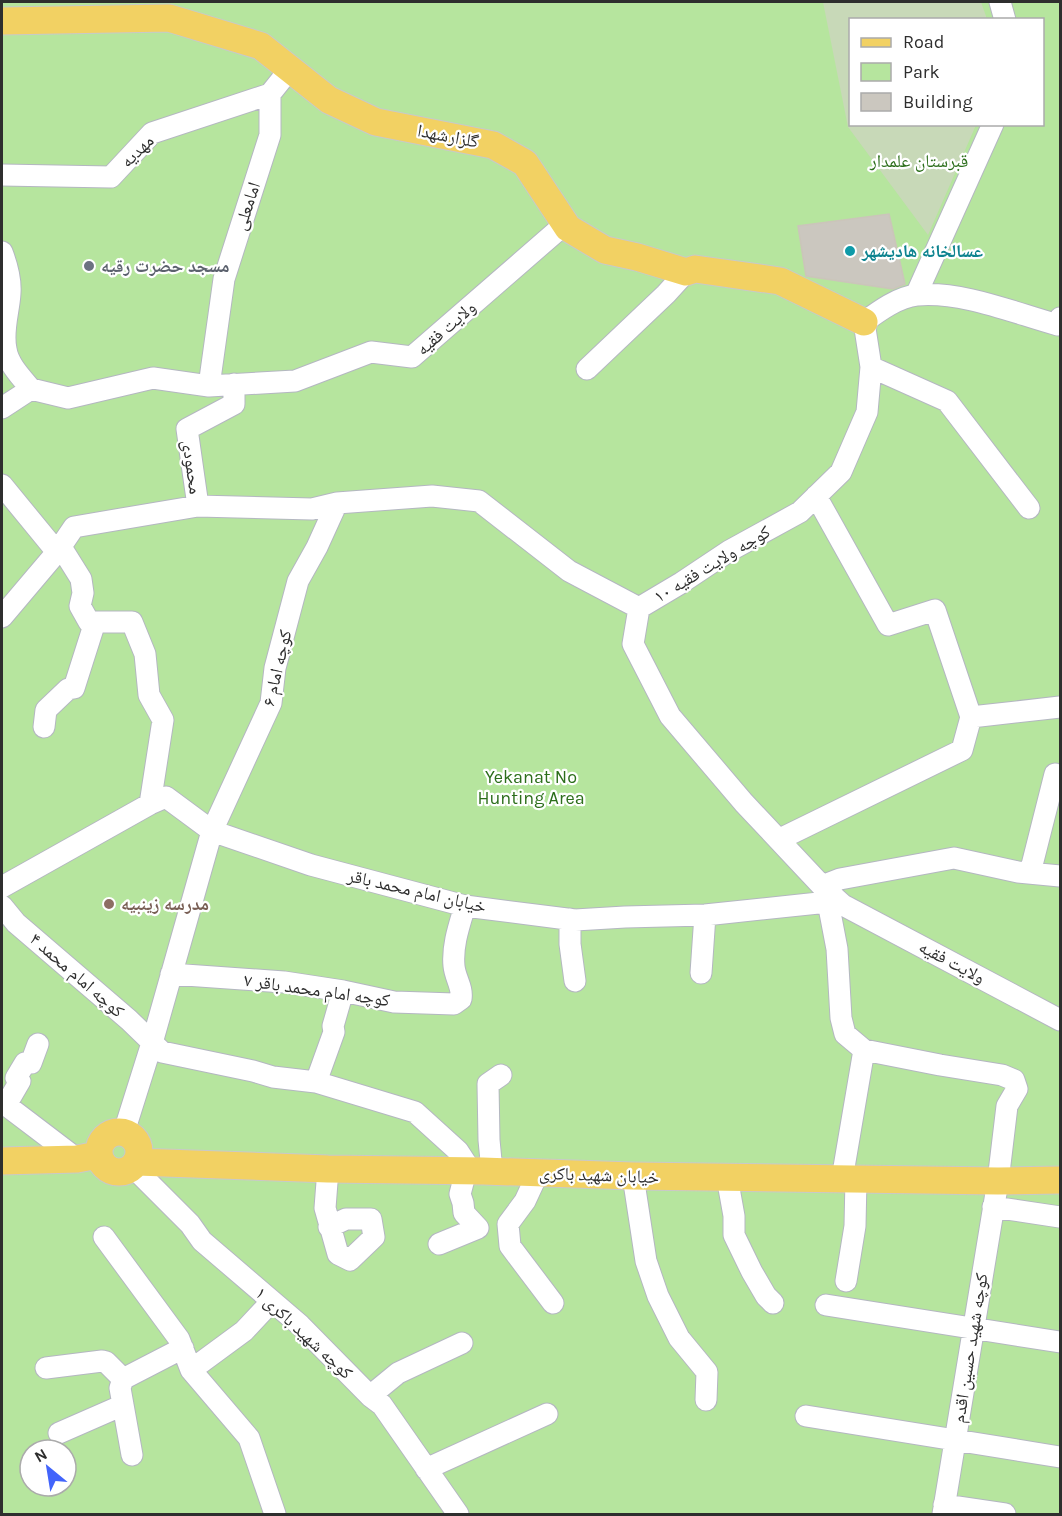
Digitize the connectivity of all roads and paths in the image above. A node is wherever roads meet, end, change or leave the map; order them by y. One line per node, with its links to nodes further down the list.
1 (1000, 2): 2 (street)
2 (1004, 18)
3 (2, 21): 4 (main road, گلزارشهدا)
4 (290, 69): 5 (street); 8 (main road, گلزارشهدا)
5 (270, 94): 7 (street, مهدیه); 17 (street, امامعلی)
6 (992, 126): 11 (street)
7 (2, 175)
8 (565, 224): 10 (main road, گلزارشهدا); 16 (street, ولایت فقیه)
9 (2, 252): 18 (street)
10 (686, 272): 12 (main road, گلزارشهدا); 15 (street)
11 (916, 295): 12 (street); 13 (street)
12 (864, 322): 14 (street, کوچه ولایت فقیه ۱۰)
13 (1060, 324)
14 (871, 367): 21 (street, کوچه ولایت فقیه ۱۰); 24 (street)
15 (587, 369)
16 (234, 384): 17 (street, ولایت فقیه); 23 (street, محمودی)
17 (209, 386): 18 (street, ولایت فقیه)
18 (31, 389): 19 (street)
19 (2, 408)
20 (2, 485): 25 (street)
21 (816, 496): 26 (street, کوچه ولایت فقیه ۱۰); 30 (street)
22 (337, 503): 23 (street); 26 (street); 34 (street, کوچه امام ۶)
23 (198, 506): 25 (street)
24 (1029, 508)
25 (59, 549): 27 (street); 28 (street)
26 (639, 608): 35 (street, کوچه ولایت فقیه ۱۰)
27 (2, 617)
28 (95, 622): 31 (street); 33 (street)
29 (1060, 707): 30 (street)
30 (971, 717): 35 (street)
31 (44, 728)
32 (1055, 774): 36 (street)
33 (150, 804): 34 (street, خیابان امام محمد باقر); 38 (street)
34 (212, 831): 41 (street, خیابان امام محمد باقر); 45 (street, کوچه امام ۶)
35 (780, 839): 39 (street, کوچه ولایت فقیه ۱۰)
36 (1030, 873): 37 (street, خیابان امام محمد باقر); 39 (street, خیابان امام محمد باقر)
37 (1060, 876)
38 (2, 887)
39 (831, 897): 42 (street, خیابان امام محمد باقر); 48 (street, ولایت فقیه); 51 (street)
40 (2, 906): 49 (street, کوچه امام محمد ۴)
41 (465, 906): 43 (street, خیابان امام محمد باقر); 47 (street, کوچه امام محمد باقر ۷)
42 (705, 915): 43 (street, خیابان امام محمد باقر); 44 (street)
43 (570, 919): 46 (street)
44 (701, 973)
45 (171, 974): 47 (street, کوچه امام محمد باقر ۷); 49 (street, کوچه امام ۶)
46 (575, 981)
47 (344, 991): 53 (street)
48 (1060, 1020)
49 (152, 1043): 53 (street, کوچه امام محمد ۴); 54 (street, کوچه امام ۶)
50 (38, 1044): 55 (street)
51 (864, 1050): 63 (street); 65 (street, کوچه شهید حسین اقدم)
52 (501, 1075): 59 (street)
53 (316, 1082): 59 (street, کوچه امام محمد ۴)
54 (124, 1132): 55 (main road); 57 (main road)
55 (88, 1157): 56 (main road); 57 (main road)
56 (2, 1161)
57 (135, 1164): 58 (main road, خیابان شهید باکری); 71 (street, کوچه شهید باکری ۱)
58 (328, 1169): 59 (main road, خیابان شهید باکری); 67 (street)
59 (476, 1171): 60 (main road, خیابان شهید باکری); 69 (street)
60 (538, 1173): 61 (main road, خیابان شهید باکری); 72 (street)
61 (633, 1176): 62 (main road, خیابان شهید باکری); 83 (street)
62 (727, 1178): 63 (main road, خیابان شهید باکری); 73 (street)
63 (849, 1179): 65 (main road, خیابان شهید باکری); 70 (street)
64 (1060, 1180): 65 (main road, خیابان شهید باکری)
65 (995, 1194): 66 (street); 75 (street, کوچه شهید حسین اقدم)
66 (1060, 1217)
67 (329, 1227)
68 (104, 1237): 78 (street)
69 (439, 1244)
70 (846, 1281)
71 (272, 1301): 80 (street); 82 (street, کوچه شهید باکری ۱)
72 (553, 1303)
73 (773, 1303)
74 (826, 1305): 75 (street)
75 (973, 1328): 76 (street); 88 (street, کوچه شهید حسین اقدم)
76 (1060, 1342)
77 (462, 1343): 82 (street)
78 (183, 1348): 80 (street); 81 (street)
79 (46, 1368): 81 (street)
80 (191, 1370): 93 (street)
81 (123, 1379): 84 (street)
82 (370, 1396): 91 (street, کوچه شهید باکری ۱)
83 (706, 1400)
84 (123, 1405): 87 (street); 89 (street)
85 (547, 1414): 91 (street)
86 (806, 1416): 88 (street)
87 (59, 1434)
88 (955, 1440): 90 (street); 92 (street, کوچه شهید حسین اقدم)
89 (132, 1455)
90 (1060, 1457)
91 (426, 1469): 94 (street, کوچه شهید باکری ۱)
92 (944, 1510): 95 (street)
93 (275, 1515)
94 (458, 1515)
95 (1005, 1515)

